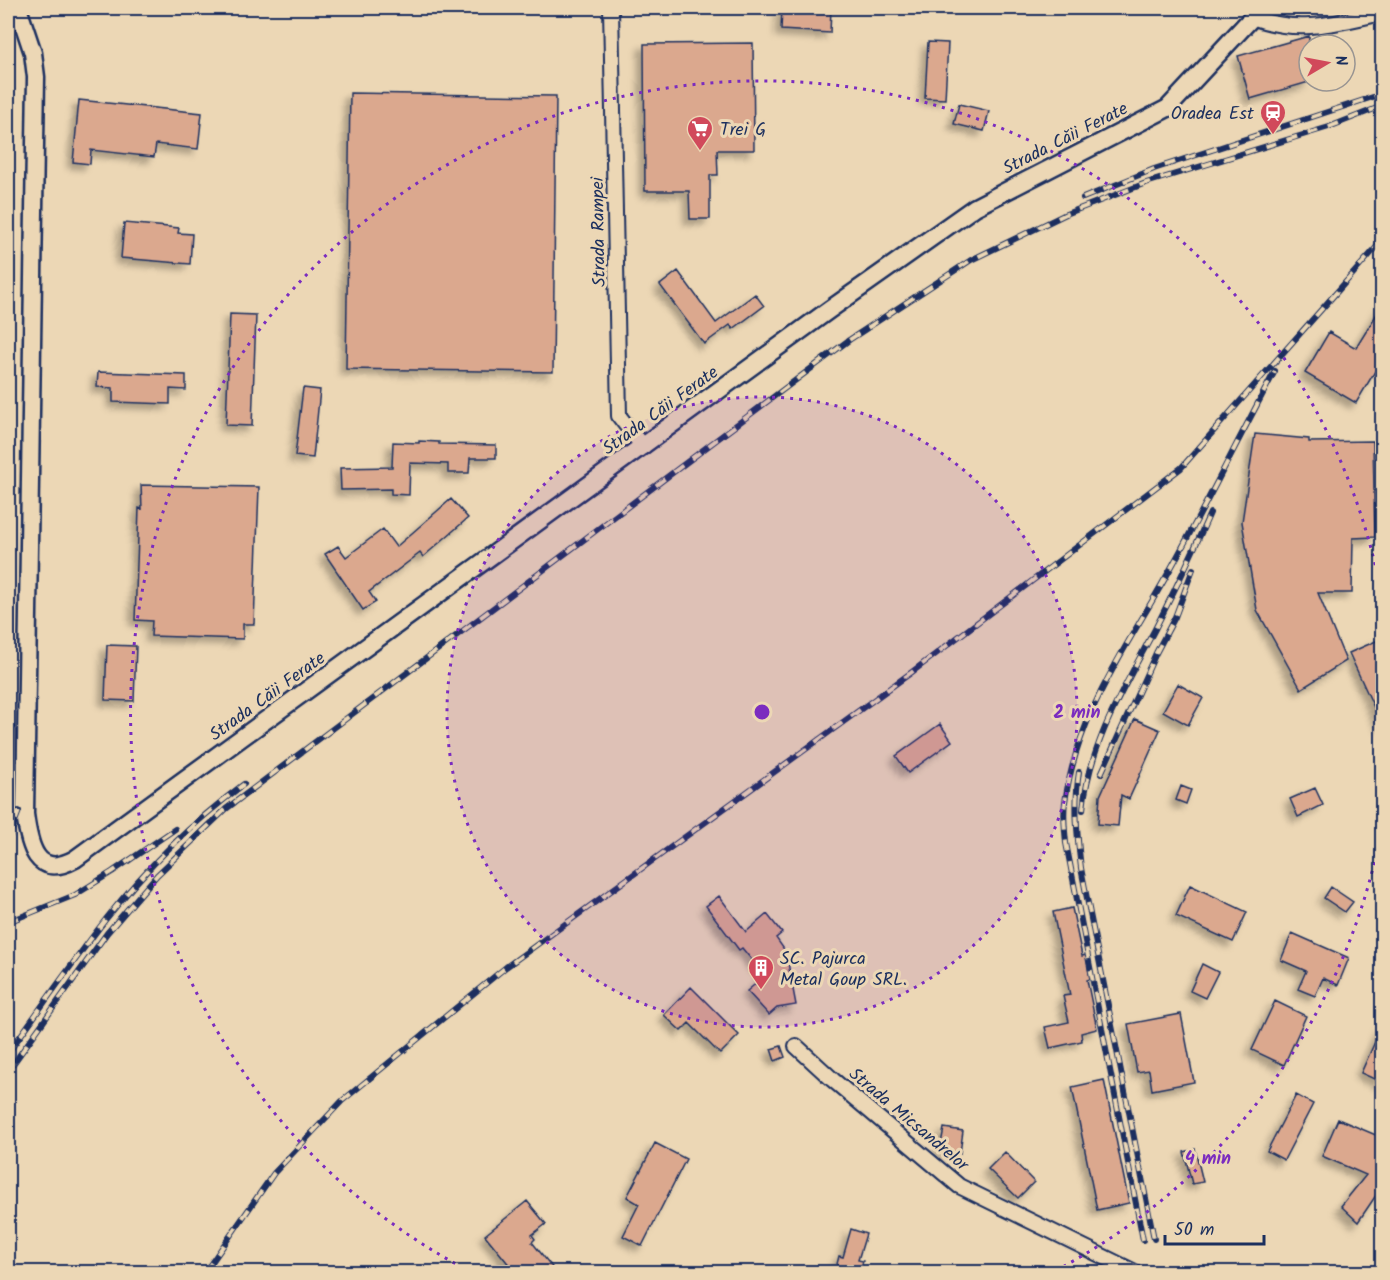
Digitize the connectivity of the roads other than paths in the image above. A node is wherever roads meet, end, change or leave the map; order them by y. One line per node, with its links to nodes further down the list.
1 (18, 8): 5 (street, Strada Căii Ferate)
2 (611, 8): 5 (street, Strada Rampei)
3 (1257, 12): 4 (street); 5 (street, Strada Căii Ferate)
4 (1383, 13)
5 (643, 447)
6 (796, 1046): 7 (street, Strada Micsandrelor)
7 (1135, 1272)

